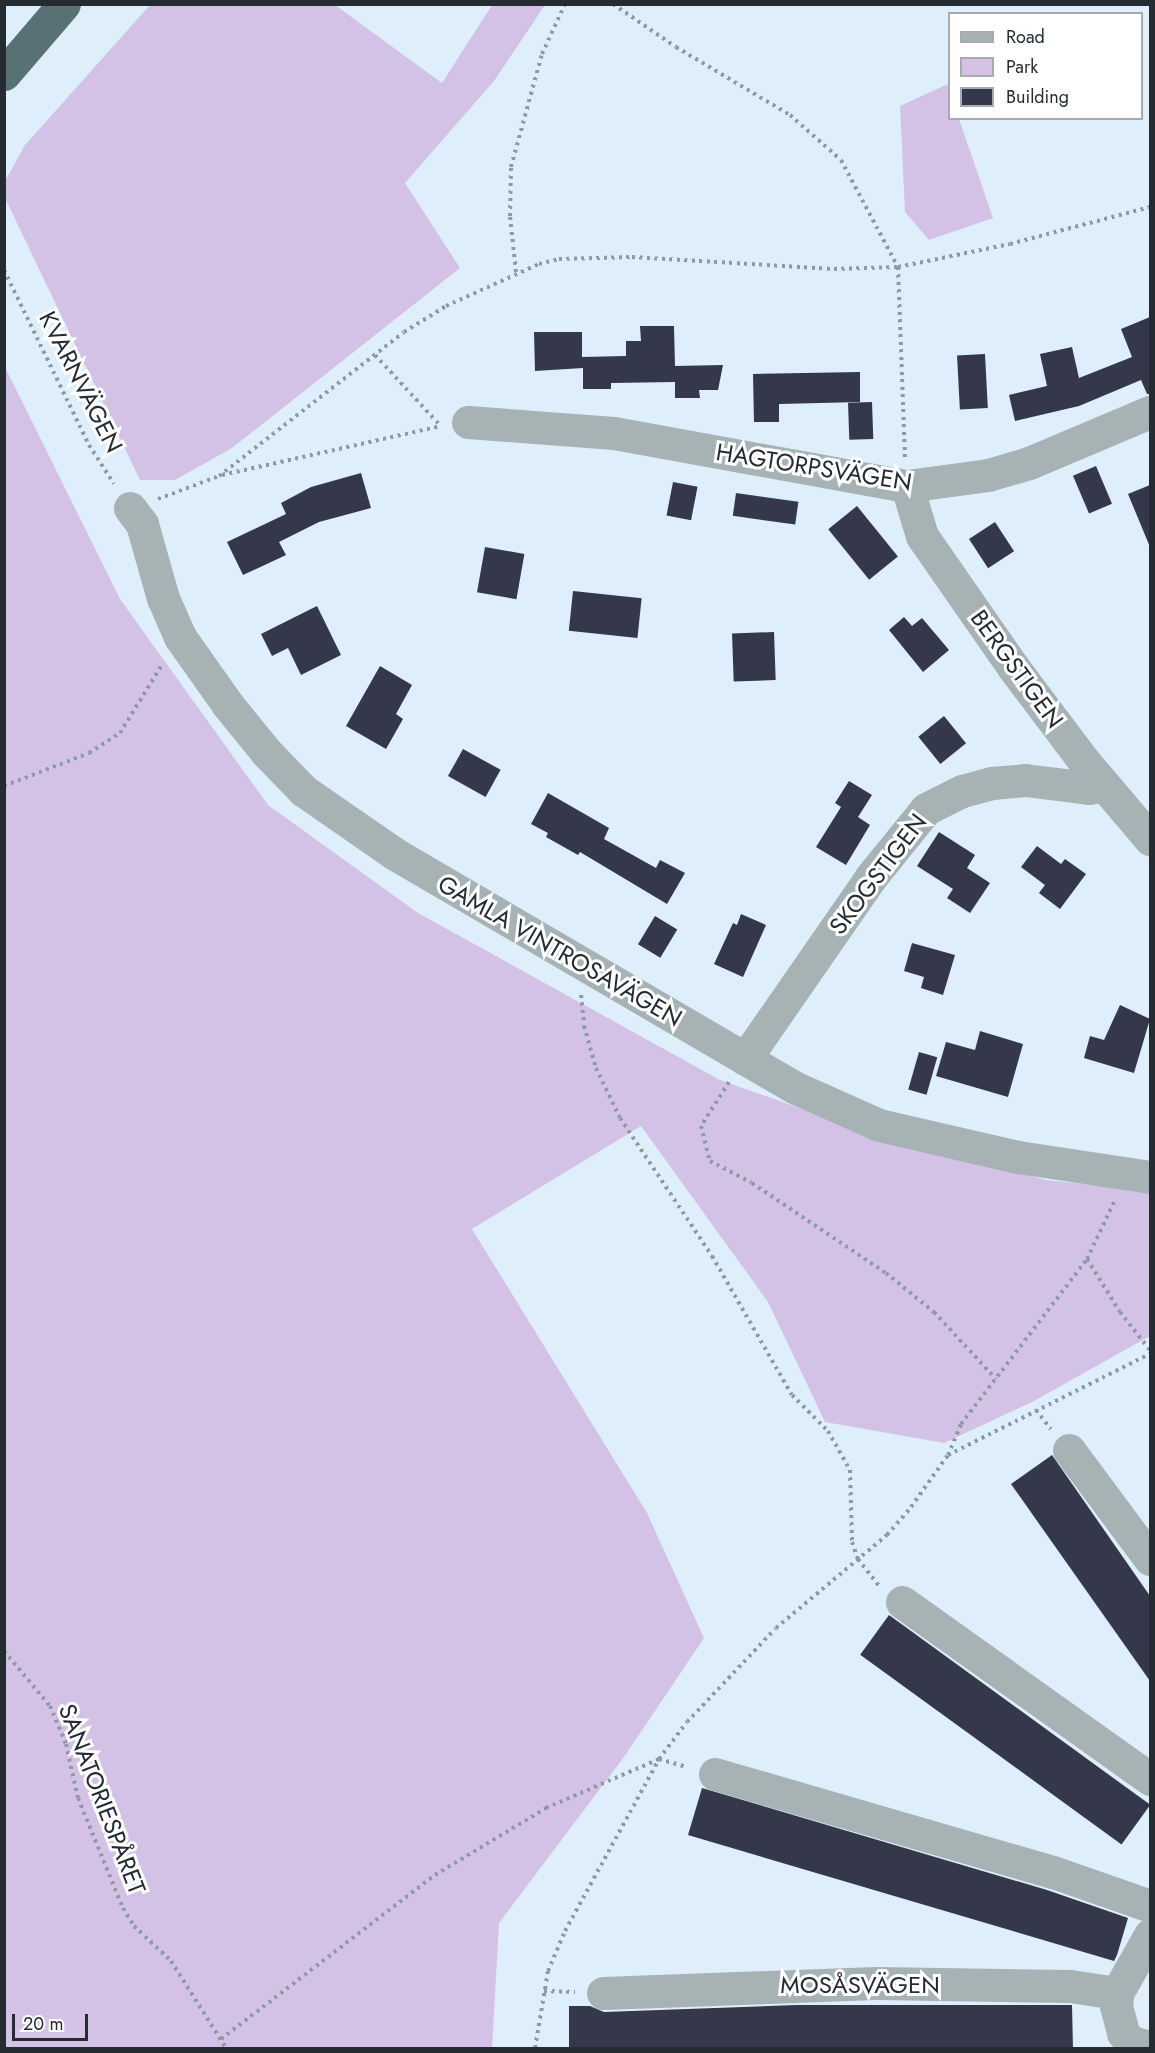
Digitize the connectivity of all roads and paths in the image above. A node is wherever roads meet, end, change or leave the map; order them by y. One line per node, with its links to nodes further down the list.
1 (64, 4): 4 (highway)
2 (565, 4): 8 (path)
3 (613, 4): 6 (path)
4 (4, 74)
5 (1150, 207): 6 (path)
6 (898, 267): 8 (path); 13 (path)
7 (4, 270): 14 (path, KVARNVÄGEN)
8 (516, 272): 9 (path)
9 (375, 355): 11 (path); 12 (path)
10 (1150, 412): 13 (street, HAGTORPSVÄGEN)
11 (454, 424): 12 (path); 13 (street, HAGTORPSVÄGEN)
12 (219, 476): 14 (path)
13 (907, 486): 16 (street, BERGSTIGEN)
14 (130, 508): 15 (street, GAMLA VINTROSAVÄGEN)
15 (180, 637): 17 (path); 19 (street, GAMLA VINTROSAVÄGEN)
16 (1104, 785): 18 (street, BERGSTIGEN); 20 (street, SKOGSTIGEN)
17 (4, 786)
18 (1150, 839)
19 (580, 963): 20 (street, GAMLA VINTROSAVÄGEN); 27 (path)
20 (745, 1059): 21 (street, GAMLA VINTROSAVÄGEN); 24 (path)
21 (1144, 1173): 22 (path)
22 (1087, 1259): 23 (path); 24 (path)
23 (1150, 1352): 26 (path)
24 (996, 1379): 26 (path)
25 (1069, 1450): 28 (street)
26 (948, 1455): 27 (path)
27 (858, 1559): 31 (path)
28 (1150, 1559)
29 (902, 1602): 33 (street)
30 (4, 1651): 38 (path, SANATORIESPÅRET)
31 (659, 1760): 38 (path); 41 (path)
32 (715, 1774): 34 (street)
33 (1150, 1779)
34 (1150, 1906)
35 (1150, 1935): 37 (street)
36 (603, 1993): 37 (street, MOSÅSVÄGEN)
37 (1117, 1993): 39 (street)
38 (221, 2039): 40 (path, SANATORIESPÅRET)
39 (1150, 2047)
40 (226, 2049)
41 (536, 2049)

